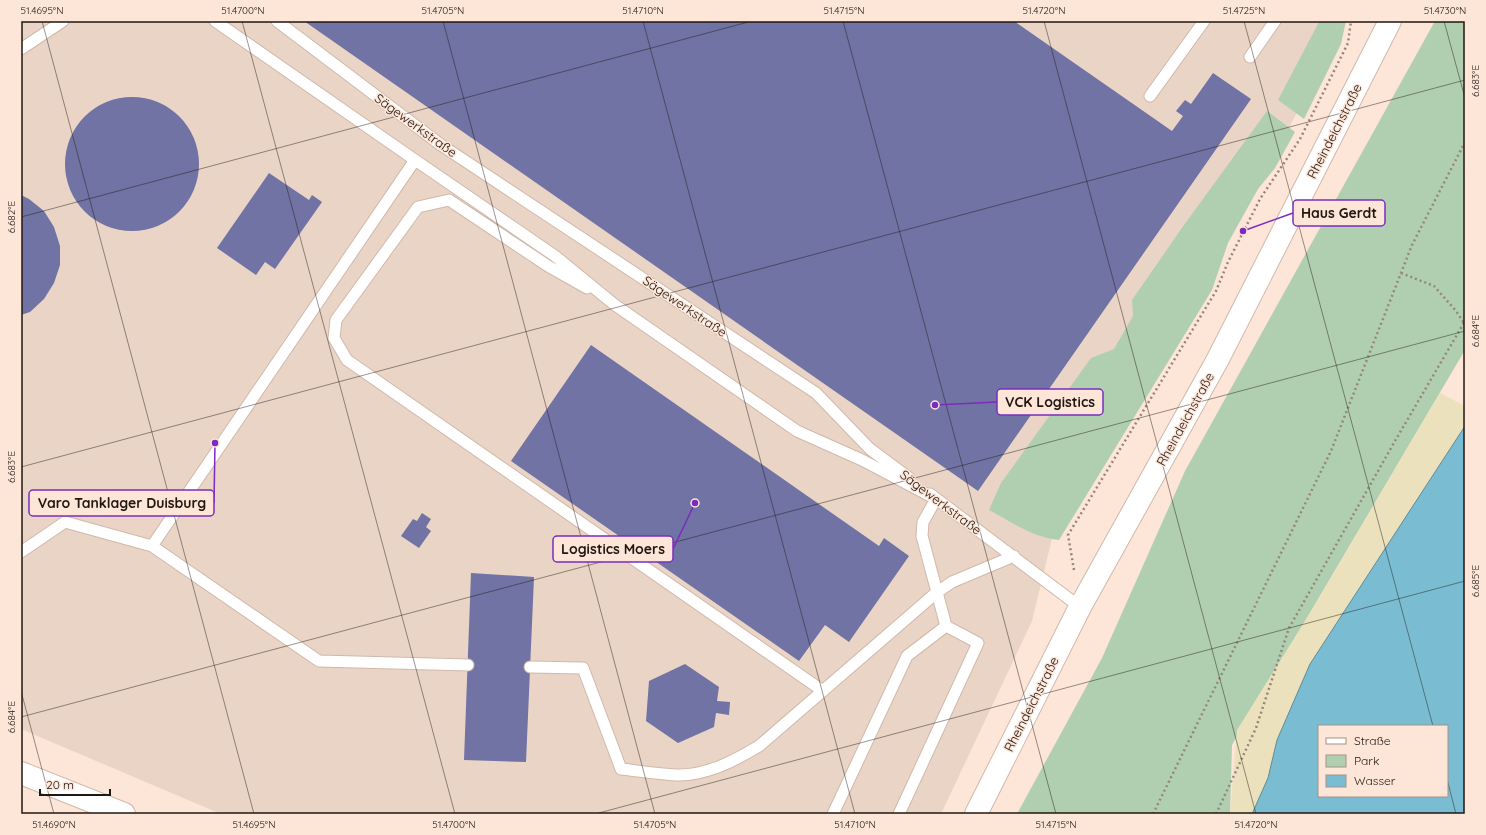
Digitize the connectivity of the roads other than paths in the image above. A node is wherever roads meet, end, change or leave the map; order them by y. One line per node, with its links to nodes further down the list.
1 (63, 21): 7 (lane)
2 (215, 21): 10 (lane)
3 (277, 21): 12 (lane, Sägewerkstraße)
4 (1204, 21): 9 (lane)
5 (1275, 21): 8 (lane)
6 (1390, 21): 17 (main road, Rheindeichstraße)
7 (21, 49)
8 (1250, 57)
9 (1150, 96)
10 (415, 160): 11 (lane); 13 (lane)
11 (615, 305): 12 (lane); 21 (lane)
12 (936, 499): 15 (lane, Sägewerkstraße); 16 (lane)
13 (152, 546): 14 (lane); 19 (lane)
14 (21, 552)
15 (1014, 556): 16 (lane); 17 (lane, Sägewerkstraße)
16 (936, 593): 18 (lane); 21 (lane)
17 (1080, 607): 26 (main road, Rheindeichstraße)
18 (946, 626): 24 (lane); 25 (lane)
19 (468, 665)
20 (530, 667): 21 (lane)
21 (823, 692)
22 (21, 773): 23 (main road)
23 (124, 814)
24 (833, 814)
25 (898, 814)
26 (976, 814)

